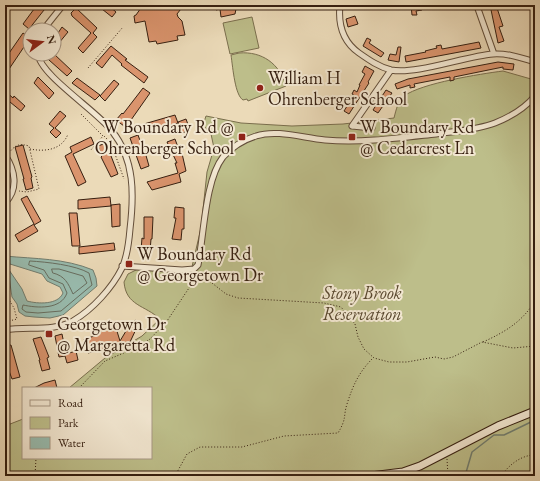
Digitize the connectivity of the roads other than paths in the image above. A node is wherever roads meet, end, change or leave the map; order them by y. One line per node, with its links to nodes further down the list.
1 (63, 5): 4 (street)
2 (340, 5): 8 (street)
3 (477, 6): 5 (street)
4 (49, 22)
5 (494, 54): 7 (street); 8 (street)
6 (40, 62): 13 (street)
7 (535, 62)
8 (391, 70): 10 (street)
9 (535, 96): 13 (street)
10 (372, 128)
11 (6, 155): 12 (street)
12 (5, 203)
13 (122, 266): 14 (street)
14 (5, 330)
15 (535, 411): 16 (main road)
16 (371, 476)

